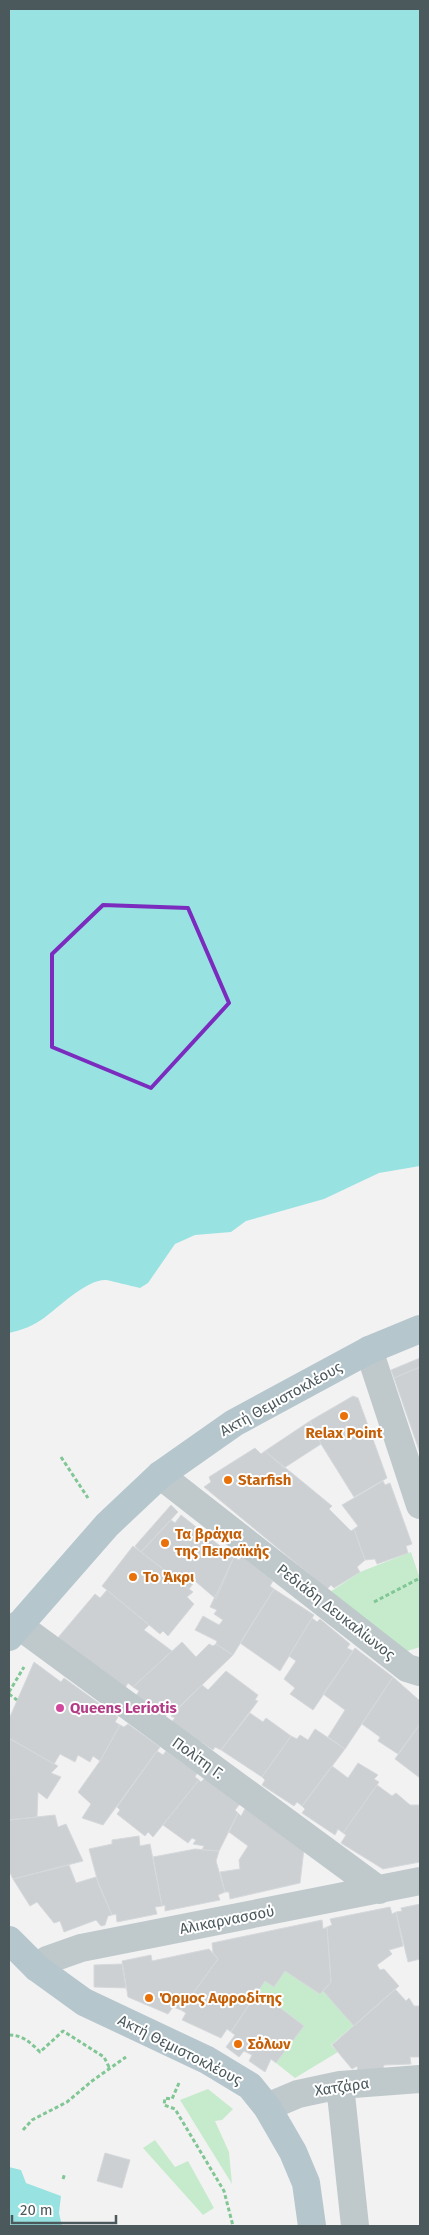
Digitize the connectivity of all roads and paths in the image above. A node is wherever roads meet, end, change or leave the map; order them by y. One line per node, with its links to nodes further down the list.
1 (420, 1329): 2 (main road, Ακτή Θεμιστοκλέους)
2 (369, 1350): 4 (main road, Ακτή Θεμιστοκλέους); 5 (street)
3 (61, 1457): 6 (path)
4 (160, 1475): 6 (main road, Ακτή Θεμιστοκλέους); 8 (street, Ρεδιάδη Δευκαλίωνος)
5 (420, 1505)
6 (107, 1525): 9 (main road, Ακτή Θεμιστοκλέους)
7 (420, 1578): 8 (path)
8 (344, 1617): 10 (street, Ρεδιάδη Δευκαλίωνος)
9 (13, 1631): 14 (street, Πολίτη Γ.)
10 (420, 1672)
11 (9, 1694): 12 (path)
12 (17, 1700)
13 (420, 1881): 14 (street, Αλικαρνασσού)
14 (379, 1890): 16 (street, Αλικαρνασσού)
15 (9, 1940): 16 (main road, Ακτή Θεμιστοκλέους)
16 (38, 1968): 23 (main road, Ακτή Θεμιστοκλέους)
17 (9, 2035): 19 (path)
18 (131, 2052): 19 (path)
19 (110, 2068): 24 (path)
20 (181, 2078): 27 (path)
21 (420, 2079): 22 (street, Χατζάρα)
22 (340, 2084): 23 (street, Χατζάρα); 29 (street)
23 (267, 2107): 28 (main road, Ακτή Θεμιστοκλέους)
24 (23, 2130)
25 (65, 2173): 26 (path)
26 (63, 2180)
27 (233, 2226)
28 (312, 2226)
29 (355, 2226)

